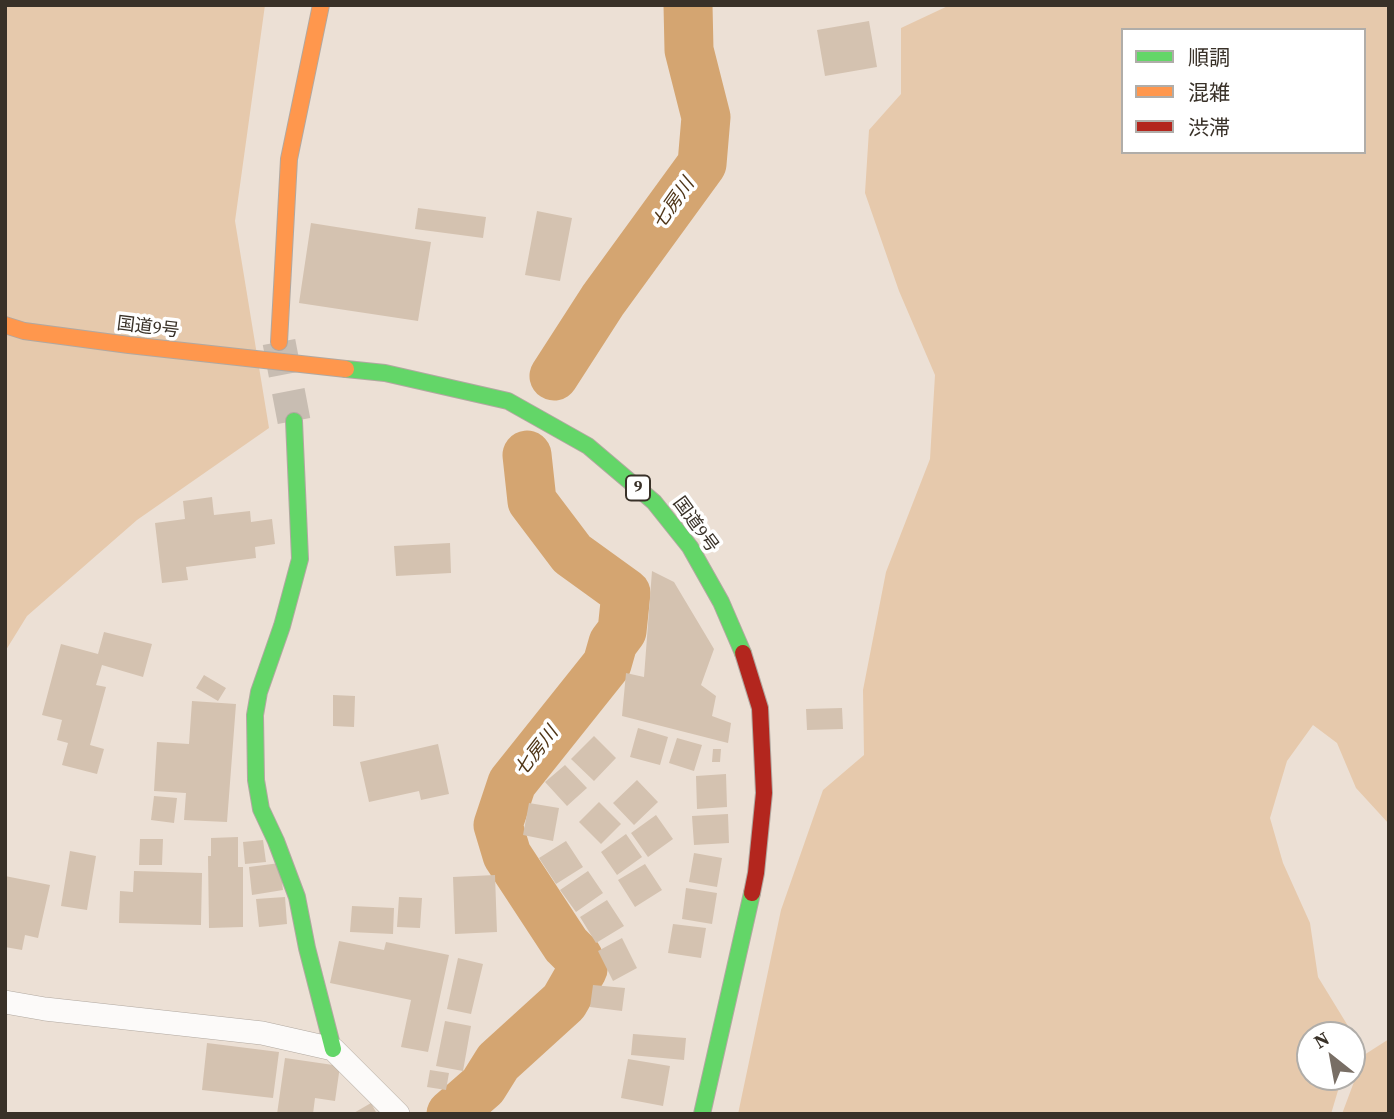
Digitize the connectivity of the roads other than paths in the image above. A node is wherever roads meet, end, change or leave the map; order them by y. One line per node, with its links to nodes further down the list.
1 (321, 5): 3 (main road)
2 (5, 325): 8 (main road, 国道9号 / 9)
3 (279, 342)
4 (294, 421): 6 (main road)
5 (5, 1002): 6 (street)
6 (333, 1049): 7 (street)
7 (398, 1114)
8 (702, 1114)

